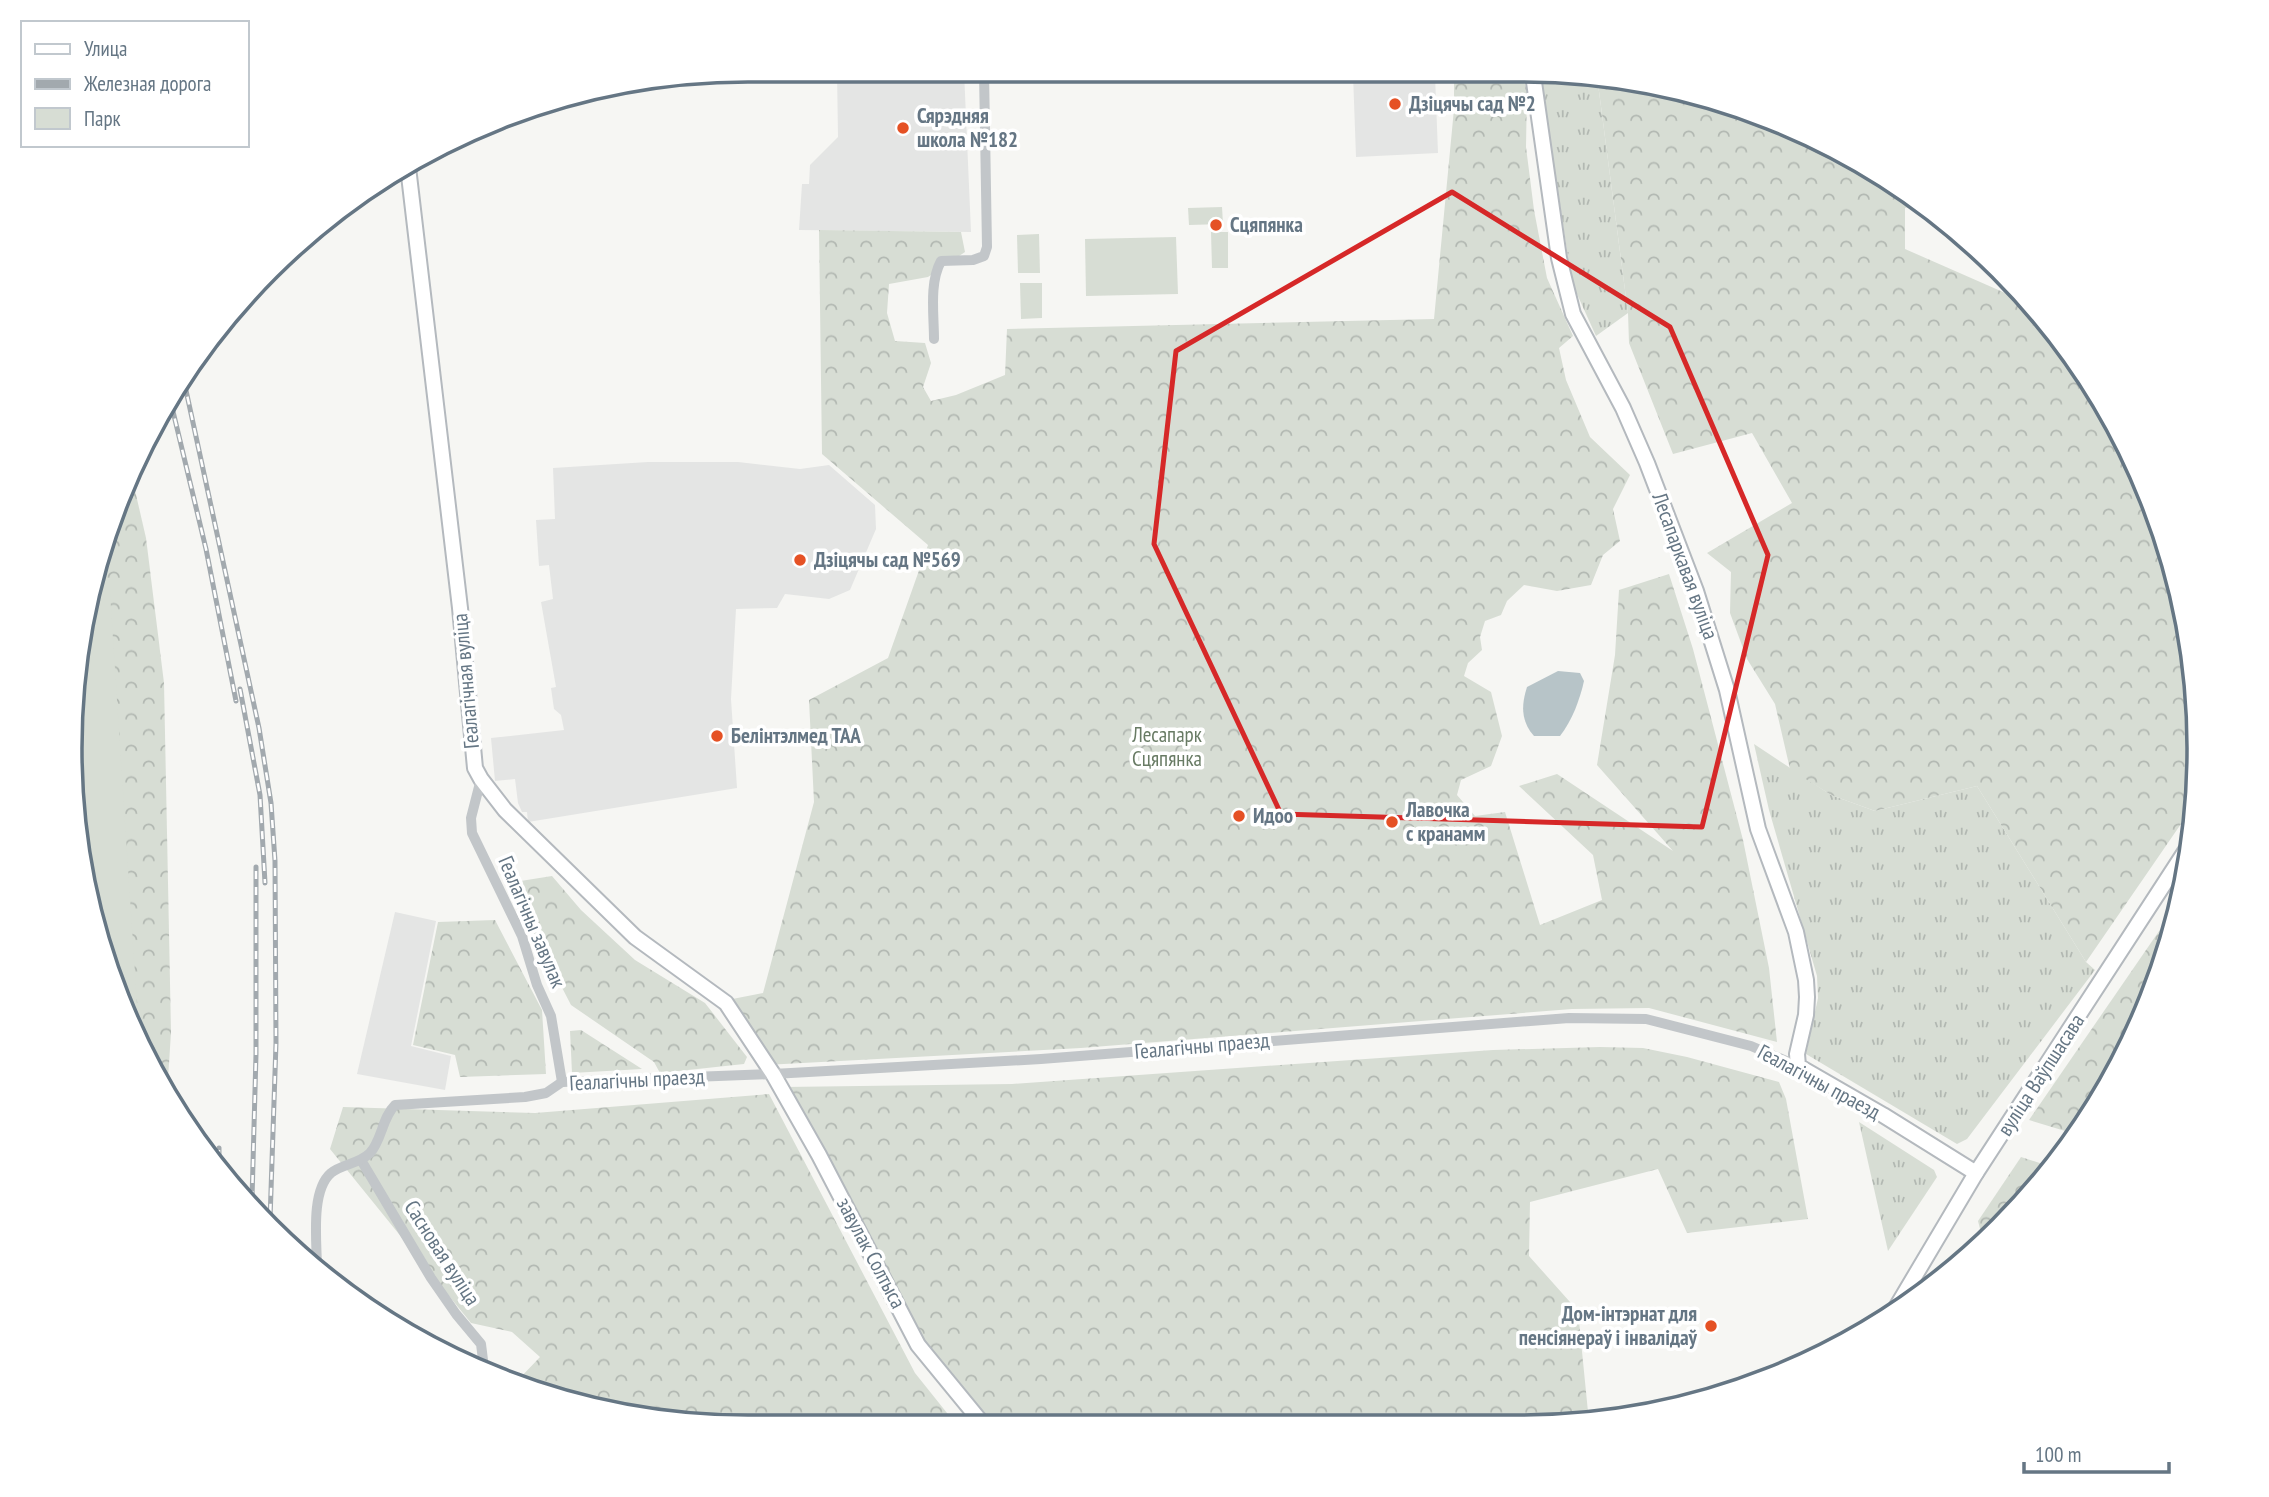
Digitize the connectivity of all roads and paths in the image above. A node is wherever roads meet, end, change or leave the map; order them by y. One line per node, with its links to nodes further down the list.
1 (984, 82): 4 (street)
2 (1534, 83): 7 (street, Лесапаркавая вуліца)
3 (409, 176): 5 (street, Геалагічная вуліца)
4 (934, 339)
5 (481, 779): 8 (street, Геалагічная вуліца); 9 (street, Геалагічны завулак)
6 (2176, 866): 11 (street, вуліца Ваўпшасава)
7 (1797, 1066): 8 (street, Геалагічны праезд); 11 (street, Геалагічны праезд)
8 (773, 1074): 9 (street, Геалагічны праезд); 15 (street, завулак Солтыса)
9 (562, 1082): 10 (street, Геалагічны праезд)
10 (361, 1160): 12 (street); 14 (street, Сасновая вуліца)
11 (1976, 1173): 13 (street, вуліца Ваўпшасава)
12 (317, 1256)
13 (1906, 1292)
14 (483, 1359)
15 (975, 1415)

